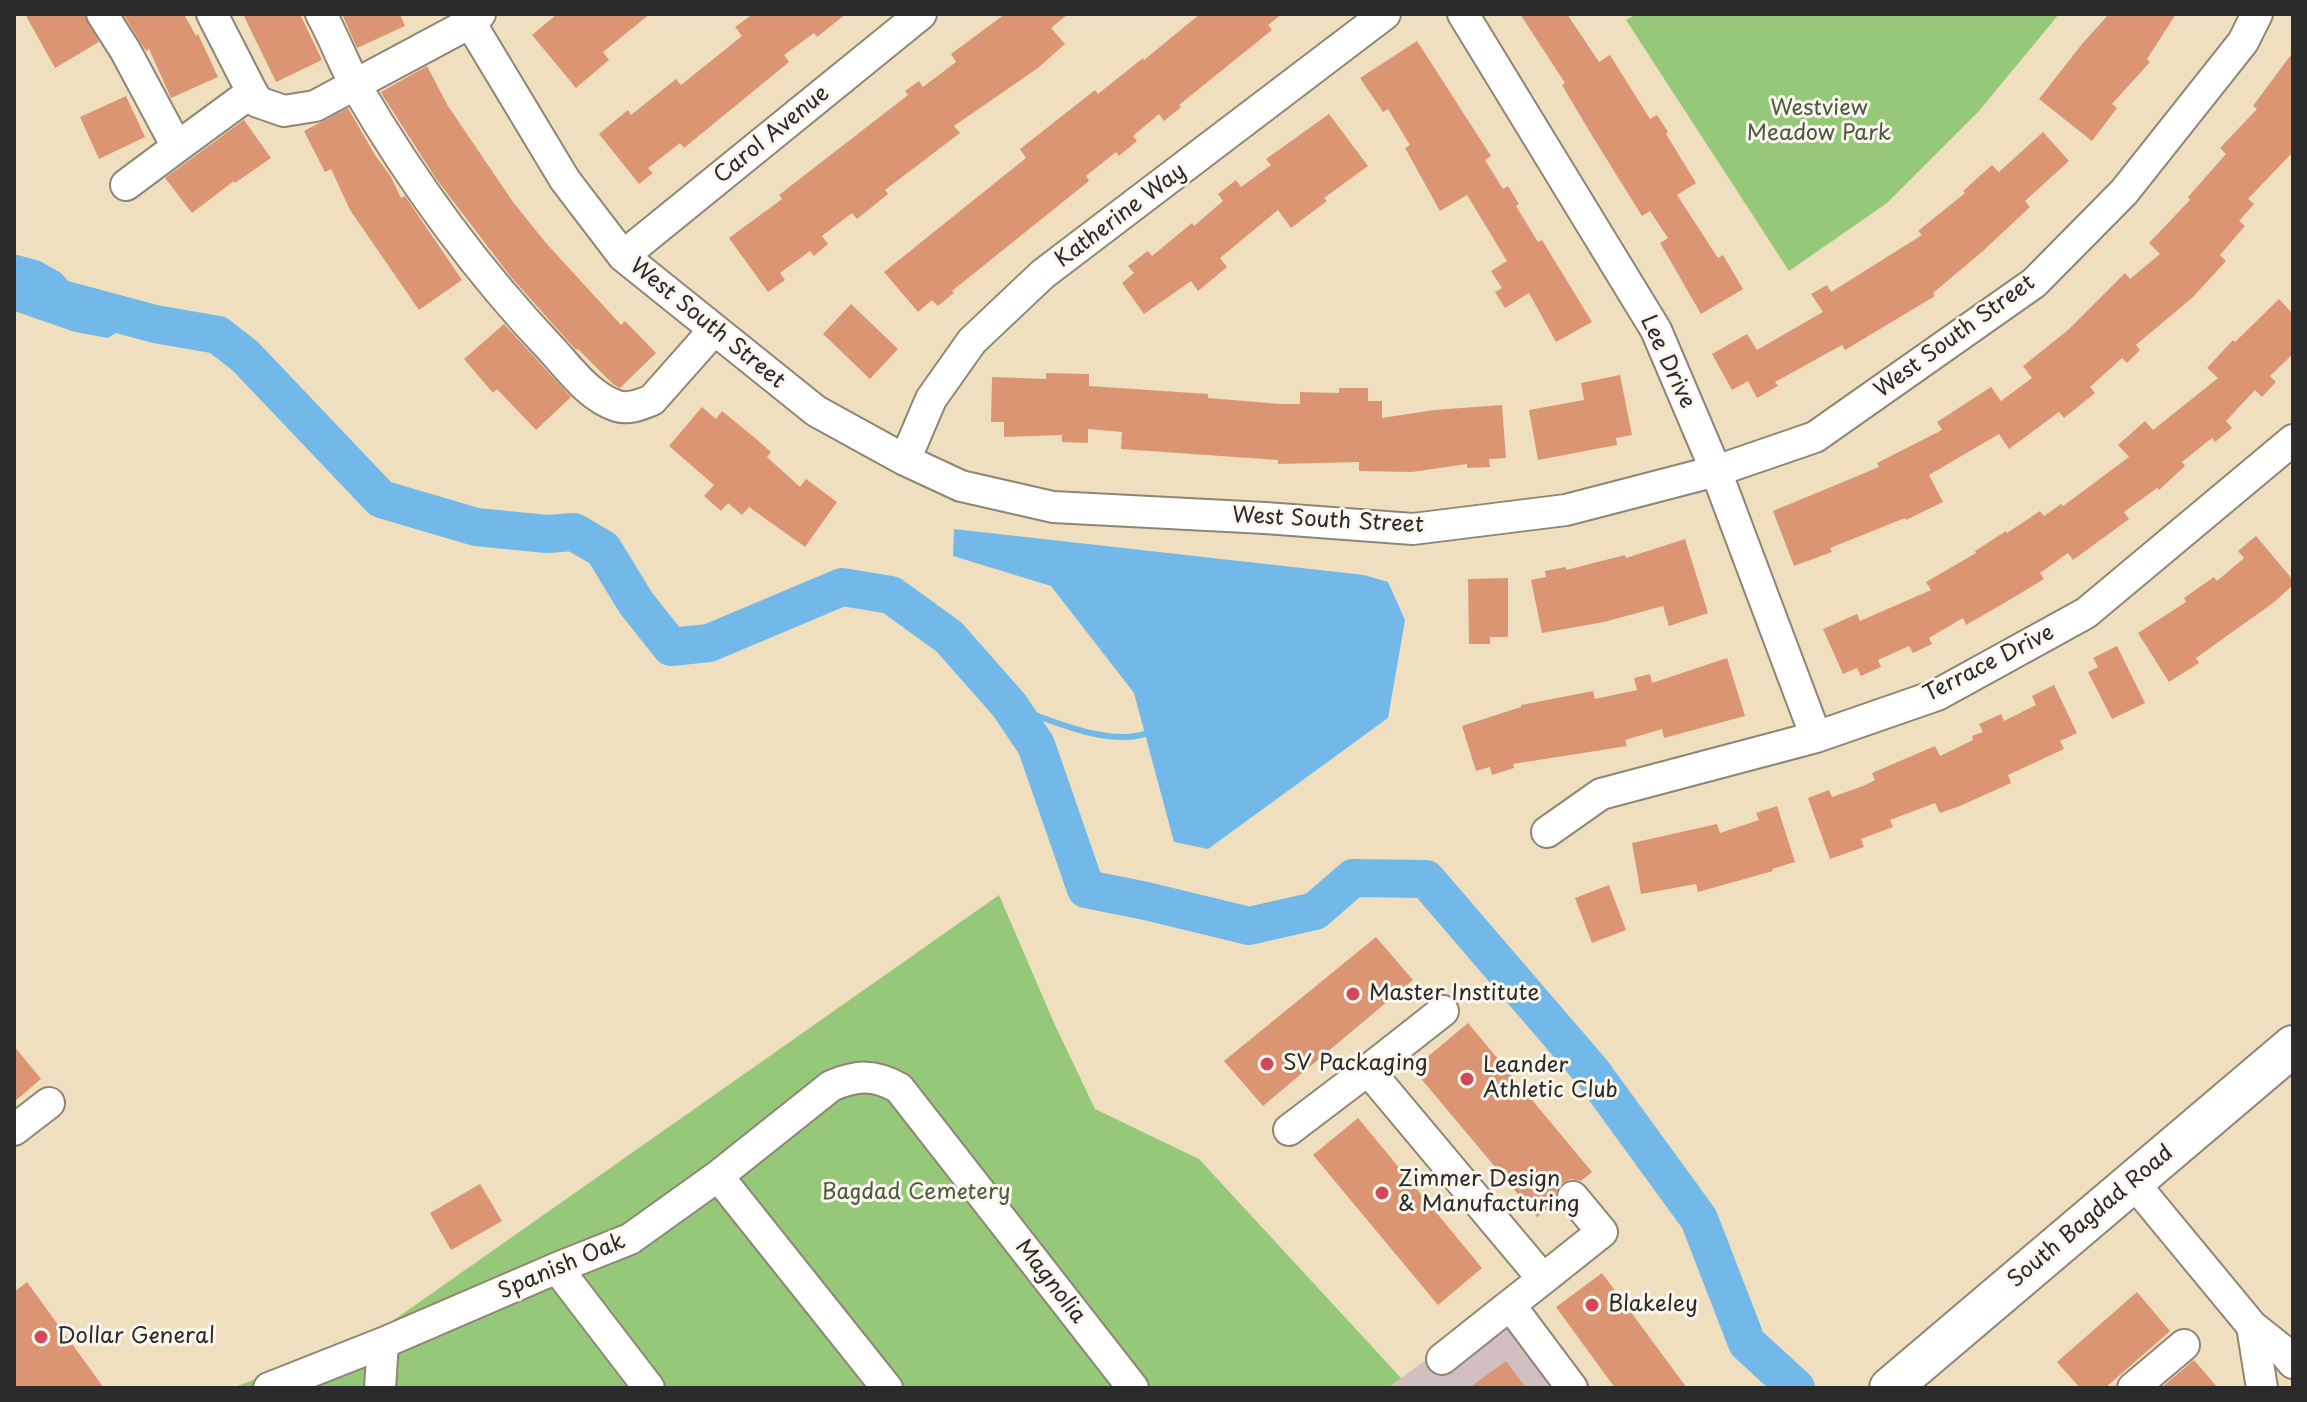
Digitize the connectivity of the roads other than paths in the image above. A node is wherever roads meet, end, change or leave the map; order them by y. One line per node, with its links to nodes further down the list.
1 (102, 14): 11 (street)
2 (212, 14): 10 (street)
3 (321, 14): 9 (street)
4 (921, 14): 13 (street, Carol Avenue)
5 (1385, 14): 16 (street, Katherine Way)
6 (1463, 14): 17 (street, Lee Drive)
7 (2257, 14): 17 (street, West South Street)
8 (472, 17): 9 (street); 13 (street, West South Street)
9 (355, 84): 10 (street); 14 (street)
10 (252, 92): 11 (street)
11 (177, 147): 12 (street)
12 (126, 185)
13 (623, 256): 14 (street, West South Street)
14 (714, 330): 16 (street, West South Street)
15 (2293, 440): 18 (street, Terrace Drive)
16 (905, 460): 17 (street, West South Street)
17 (1716, 471): 18 (street, Lee Drive)
18 (1816, 737): 19 (street, Terrace Drive)
19 (1547, 832)
20 (1443, 1011): 22 (street)
21 (2293, 1046): 28 (main road, South Bagdad Road)
22 (1368, 1070): 26 (street); 31 (street)
23 (868, 1076): 27 (street, Spanish Oak); 42 (street, Magnolia)
24 (49, 1103): 25 (street)
25 (14, 1130)
26 (1289, 1130)
27 (718, 1176): 30 (street, Spanish Oak); 41 (street)
28 (2133, 1182): 33 (street); 44 (main road, South Bagdad Road)
29 (1573, 1197): 31 (street)
30 (557, 1268): 34 (street, Spanish Oak); 40 (street)
31 (1543, 1279): 32 (street)
32 (1510, 1305): 36 (street); 43 (street)
33 (2252, 1326): 37 (street); 46 (street)
34 (383, 1343): 38 (street, Spanish Oak); 39 (street)
35 (2184, 1345): 45 (street)
36 (1442, 1359)
37 (2293, 1363)
38 (269, 1388)
39 (380, 1388)
40 (649, 1388)
41 (887, 1388)
42 (1133, 1388)
43 (1572, 1388)
44 (1890, 1388)
45 (2133, 1388)
46 (2262, 1388)

